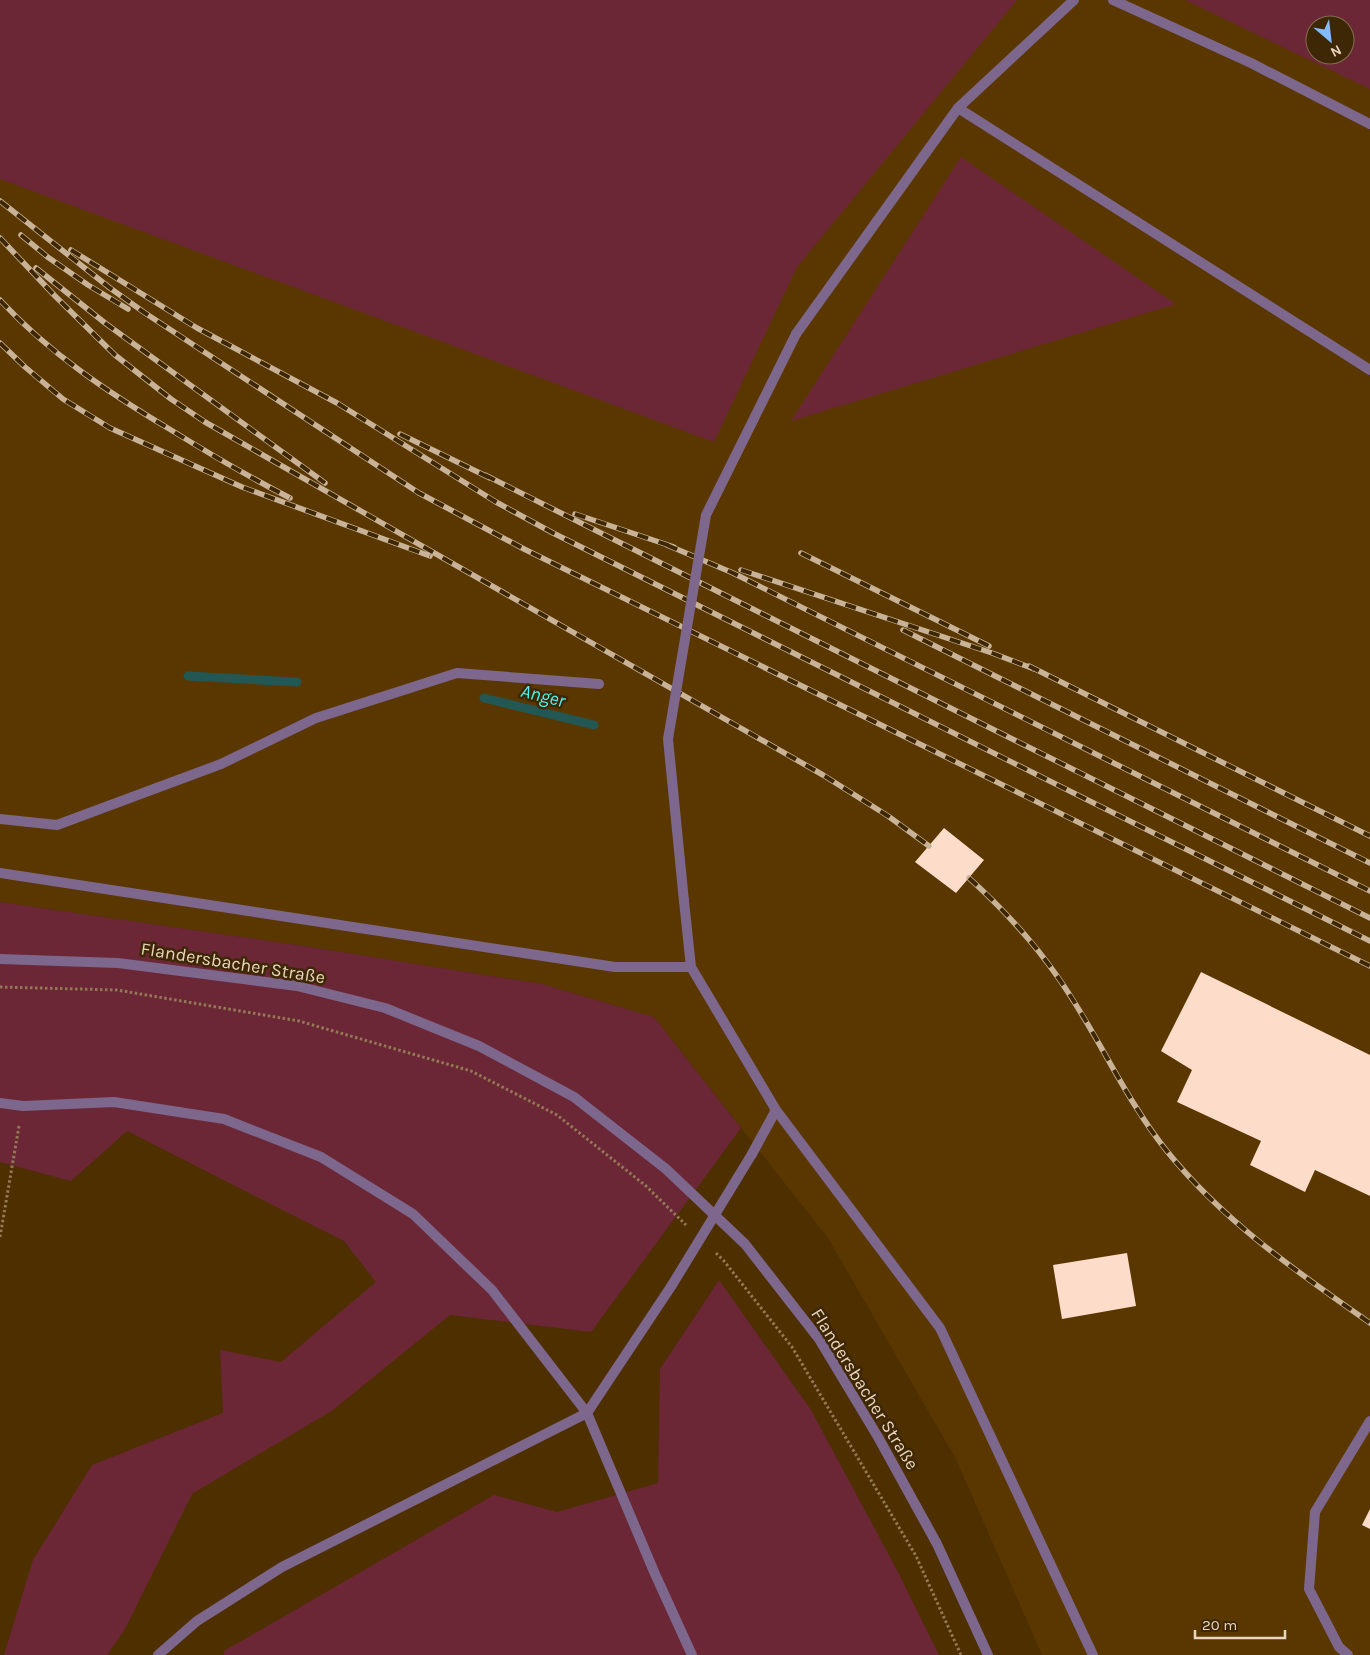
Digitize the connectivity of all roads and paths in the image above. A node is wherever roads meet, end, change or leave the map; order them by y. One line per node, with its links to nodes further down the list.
1 (1074, 0): 3 (street)
2 (1112, 0): 4 (street)
3 (958, 108): 5 (street); 10 (street, bridge)
4 (1370, 124)
5 (1370, 370)
6 (599, 684): 7 (street)
7 (0, 819)
8 (0, 873): 10 (street)
9 (0, 959): 23 (street, Flandersbacher Straße)
10 (691, 967): 14 (street)
11 (0, 987): 15 (path)
12 (0, 1103): 13 (street)
13 (22, 1106): 16 (path); 18 (street)
14 (776, 1110): 18 (street, bridge); 24 (street)
15 (689, 1227)
16 (0, 1236)
17 (710, 1248): 22 (path)
18 (587, 1413): 20 (street); 21 (street)
19 (1370, 1421): 25 (street)
20 (158, 1655)
21 (692, 1655)
22 (961, 1655)
23 (988, 1655)
24 (1093, 1655)
25 (1348, 1655)

